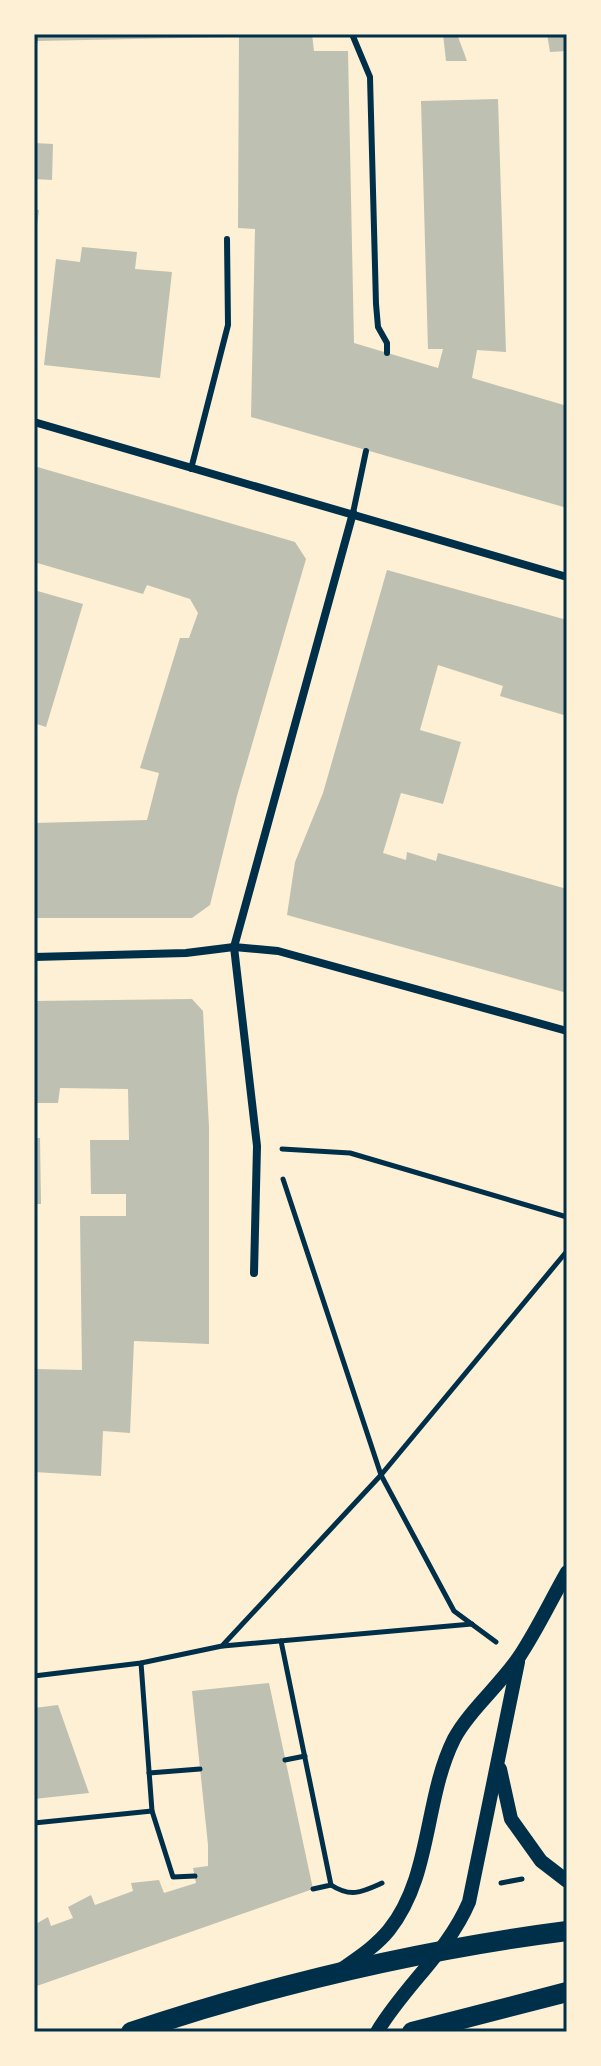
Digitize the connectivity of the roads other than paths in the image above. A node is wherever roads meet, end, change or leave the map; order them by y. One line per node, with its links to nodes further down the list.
1 (352, 34): 3 (lane)
2 (227, 239): 6 (lane)
3 (387, 353)
4 (34, 422): 6 (street)
5 (366, 451): 7 (lane)
6 (191, 469): 7 (street)
7 (353, 513): 8 (street); 9 (street)
8 (567, 577)
9 (234, 947): 10 (street); 11 (street); 12 (street)
10 (34, 957)
11 (567, 1031)
12 (254, 1273)
13 (567, 1572): 14 (street)
14 (519, 1658): 15 (street); 19 (street)
15 (499, 1763): 16 (street); 18 (street)
16 (567, 1881)
17 (567, 1931): 18 (main road)
18 (439, 1953): 19 (main road); 22 (street)
19 (335, 1974): 21 (main road)
20 (567, 1992): 23 (main road)
21 (131, 2032)
22 (377, 2032)
23 (412, 2032)

